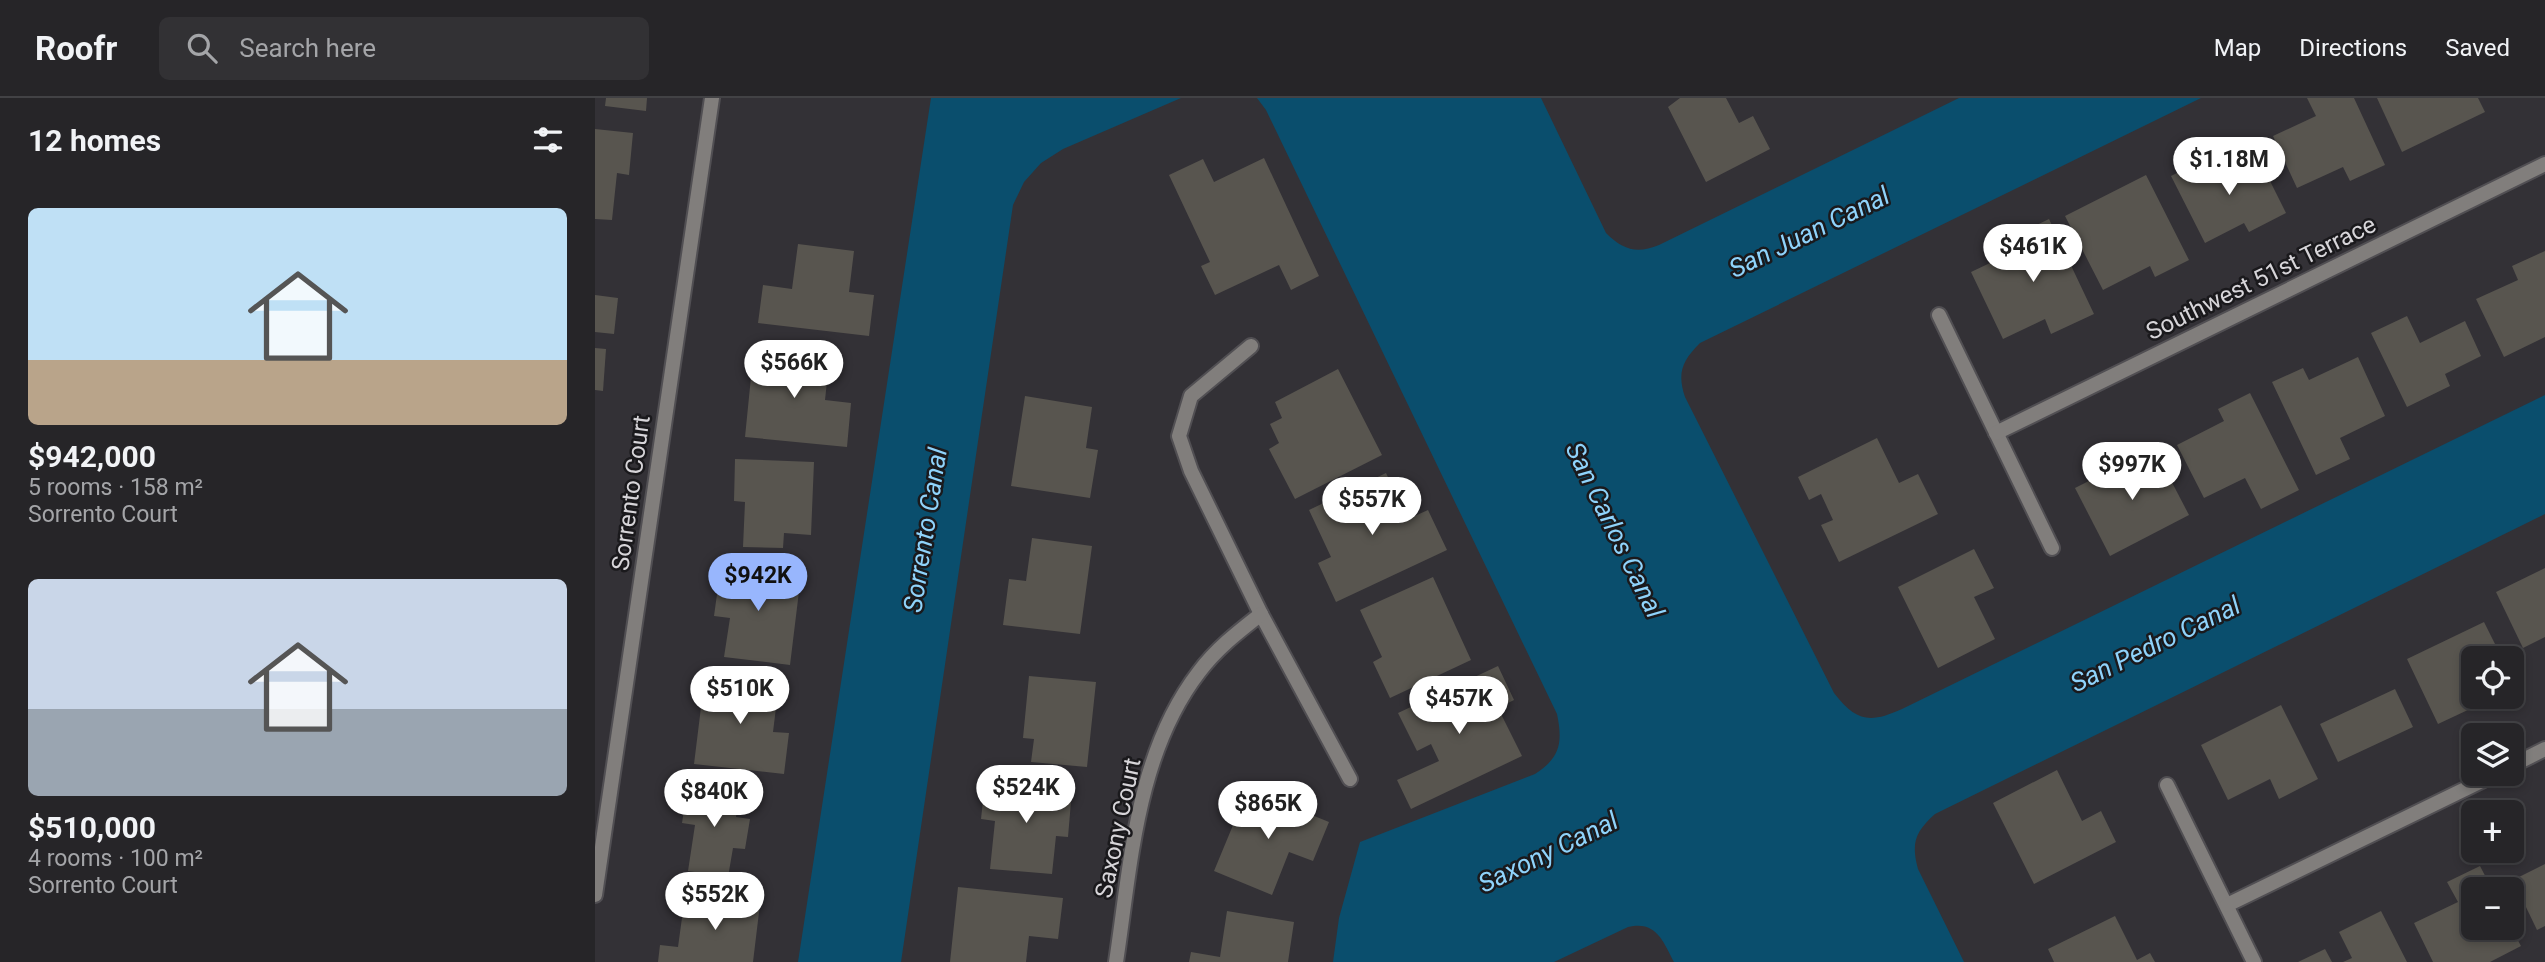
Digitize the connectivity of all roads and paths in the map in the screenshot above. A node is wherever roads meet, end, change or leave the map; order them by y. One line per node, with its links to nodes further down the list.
1 (712, 98): 13 (street, Sorrento Court)
2 (2545, 164): 5 (street, Southwest 51st Terrace)
3 (1939, 315): 5 (street)
4 (1251, 346): 7 (street)
5 (1996, 433): 6 (street)
6 (2052, 548)
7 (1261, 614): 10 (street); 15 (street, Saxony Court)
8 (2545, 749): 9 (street)
9 (2524, 760)
10 (1350, 779)
11 (2167, 785): 14 (street)
12 (2471, 786): 14 (street)
13 (595, 895)
14 (2227, 905): 16 (street)
15 (1116, 962)
16 (2254, 962)

